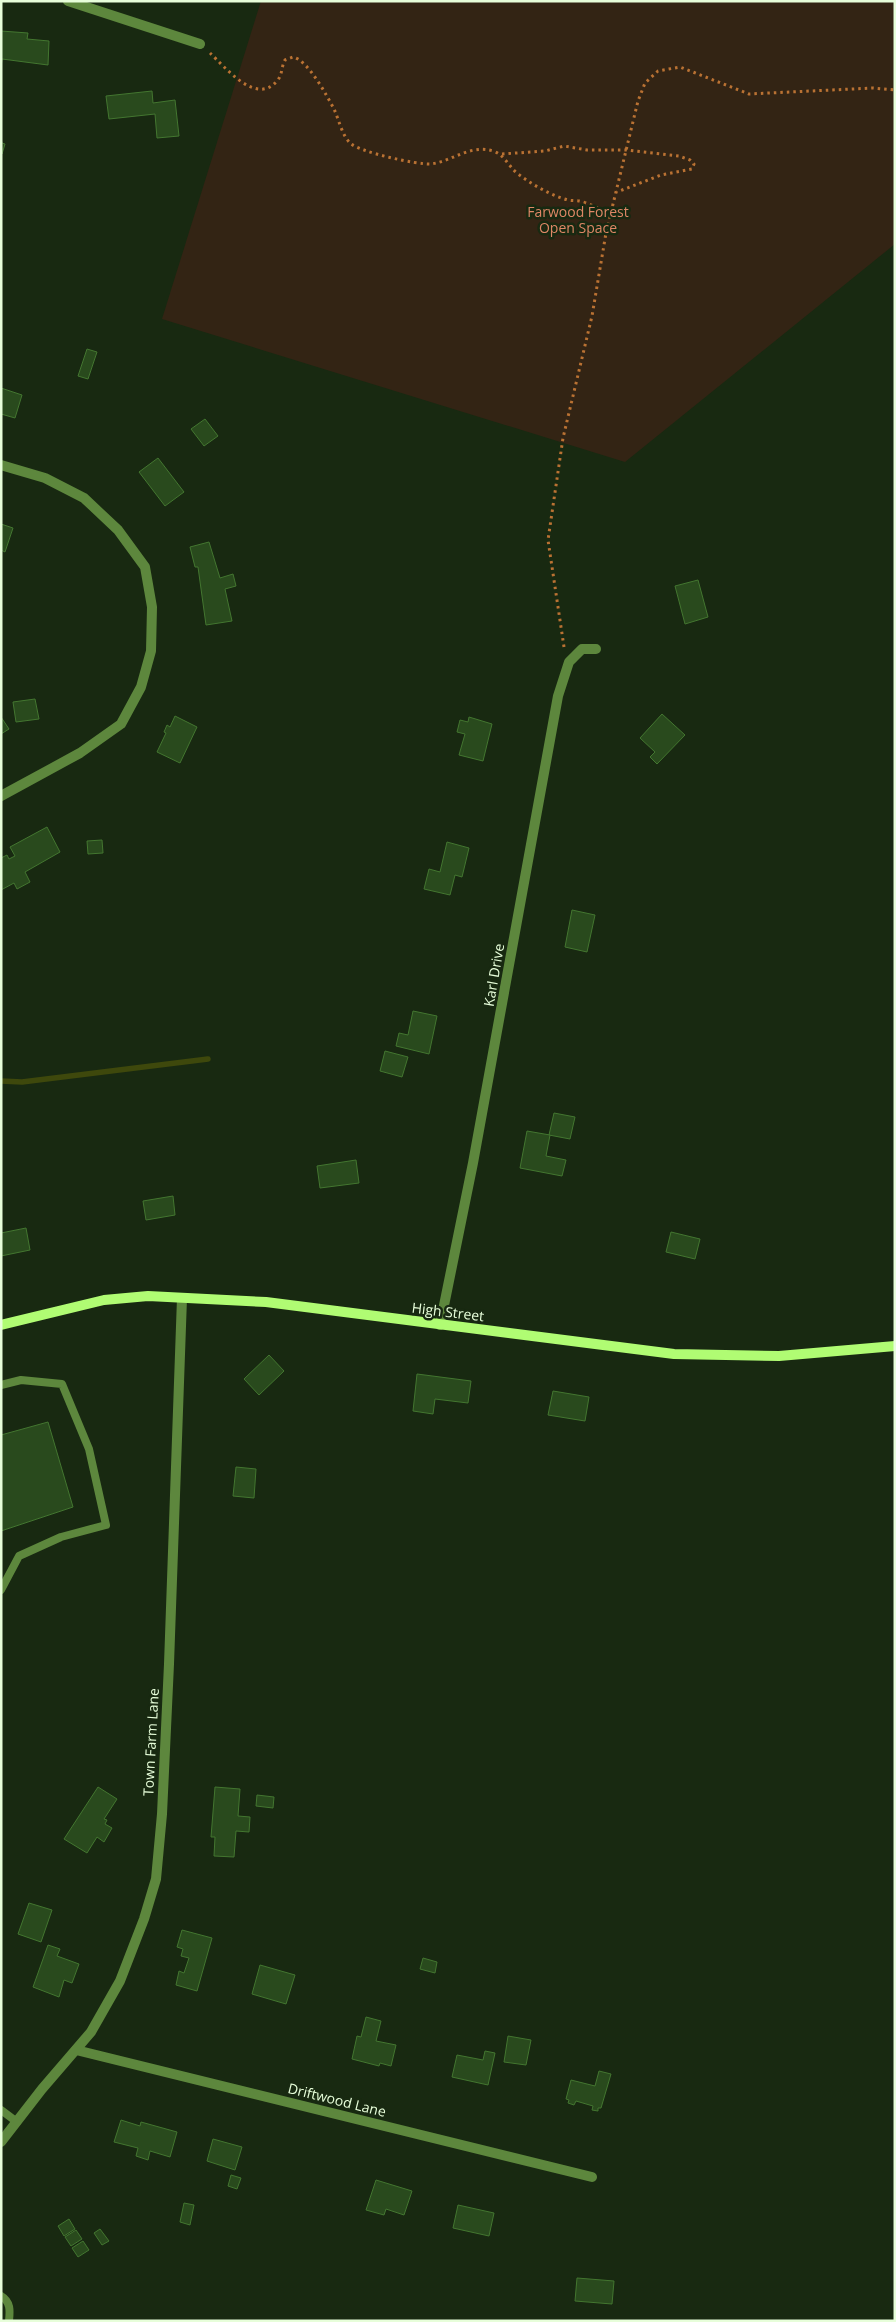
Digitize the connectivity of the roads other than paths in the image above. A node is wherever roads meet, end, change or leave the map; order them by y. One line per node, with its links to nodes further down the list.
1 (68, 1): 2 (street)
2 (200, 44)
3 (1, 465): 5 (street)
4 (596, 649): 8 (street, Karl Drive)
5 (1, 796)
6 (182, 1298): 7 (main road, High Street); 8 (main road, High Street); 12 (street, Town Farm Lane)
7 (1, 1325)
8 (440, 1325): 9 (main road, High Street)
9 (895, 1346)
10 (1, 1385): 11 (lane)
11 (1, 1590)
12 (76, 2050): 14 (street, Town Farm Lane); 16 (street, Driftwood Lane)
13 (1, 2110): 14 (lane)
14 (17, 2122): 15 (street, Town Farm Lane)
15 (1, 2142)
16 (592, 2177)
17 (1, 2296): 18 (lane)
18 (9, 2321)

